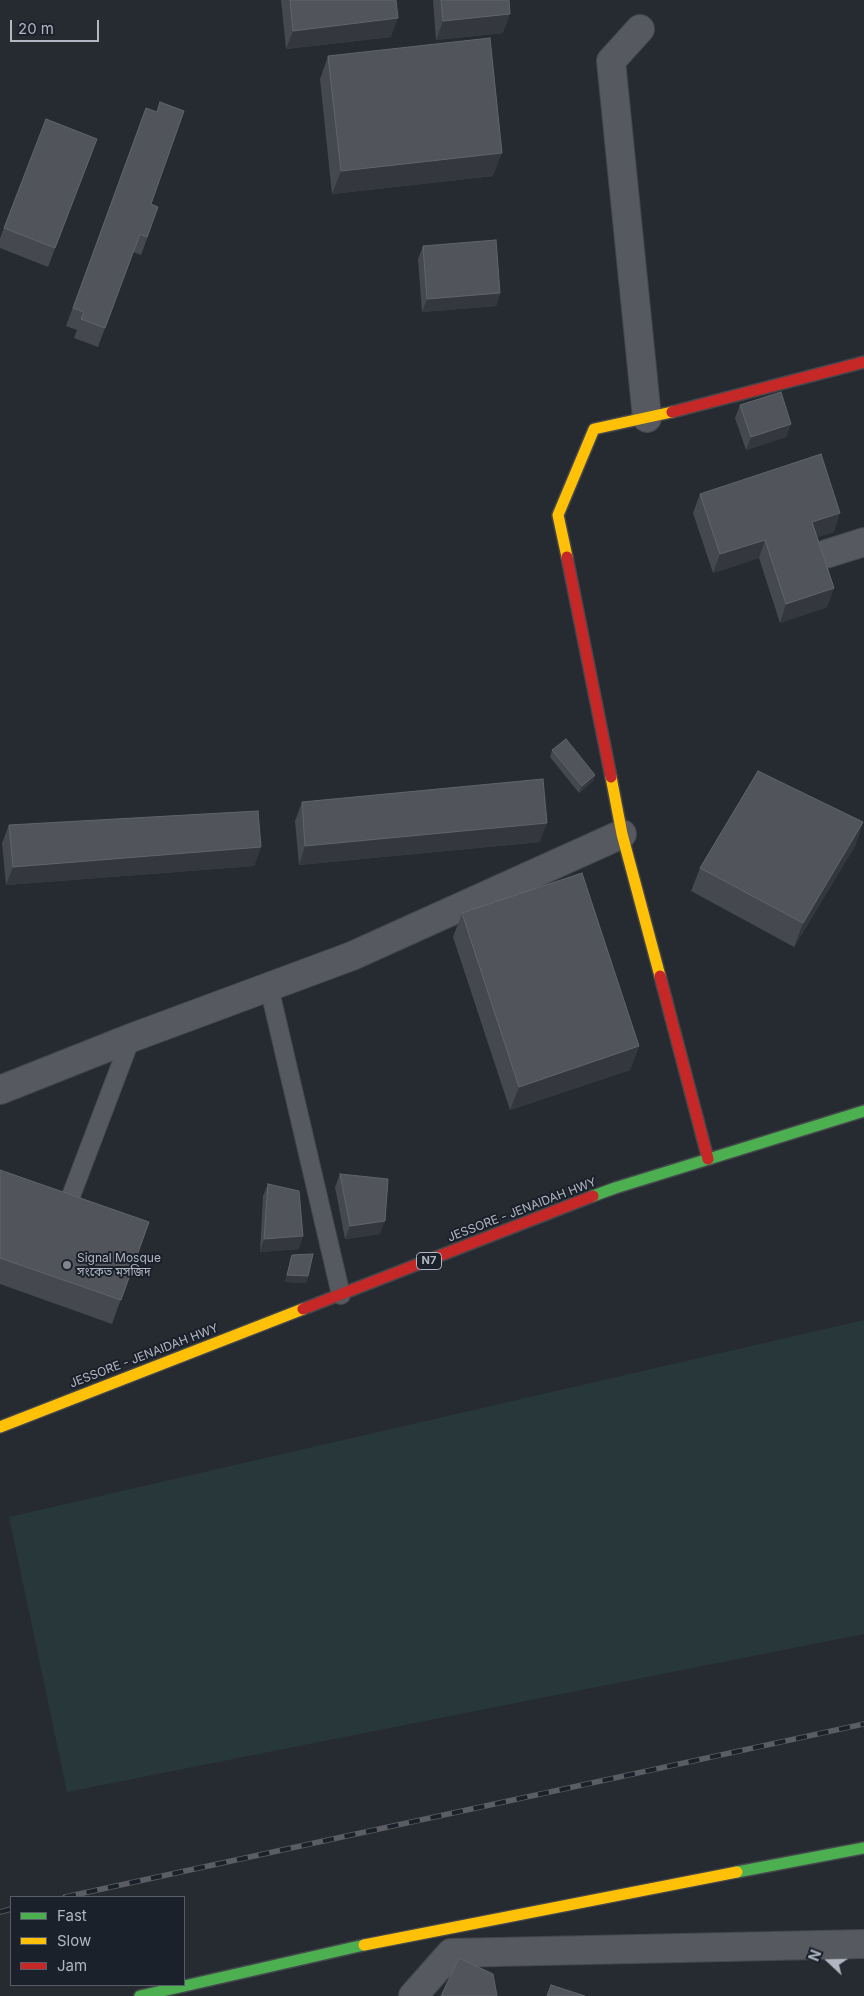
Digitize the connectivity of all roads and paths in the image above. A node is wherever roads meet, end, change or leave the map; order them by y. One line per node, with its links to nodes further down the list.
1 (640, 28): 3 (street)
2 (864, 362): 3 (main road)
3 (647, 418): 6 (main road)
4 (864, 542): 5 (street)
5 (826, 554)
6 (622, 834): 7 (street); 11 (main road)
7 (269, 987): 8 (street); 13 (lane)
8 (131, 1038): 9 (street); 12 (lane)
9 (0, 1090)
10 (864, 1111): 11 (main road, JESSORE - JENAIDAH HWY / N7)
11 (708, 1159): 13 (main road, JESSORE - JENAIDAH HWY / N7)
12 (71, 1196)
13 (341, 1295): 14 (main road, JESSORE - JENAIDAH HWY / N7)
14 (0, 1427)
15 (864, 1848): 18 (main road)
16 (864, 1944): 20 (street)
17 (184, 1986): 19 (main road)
18 (185, 1986)
19 (140, 1996)
20 (414, 1996)

